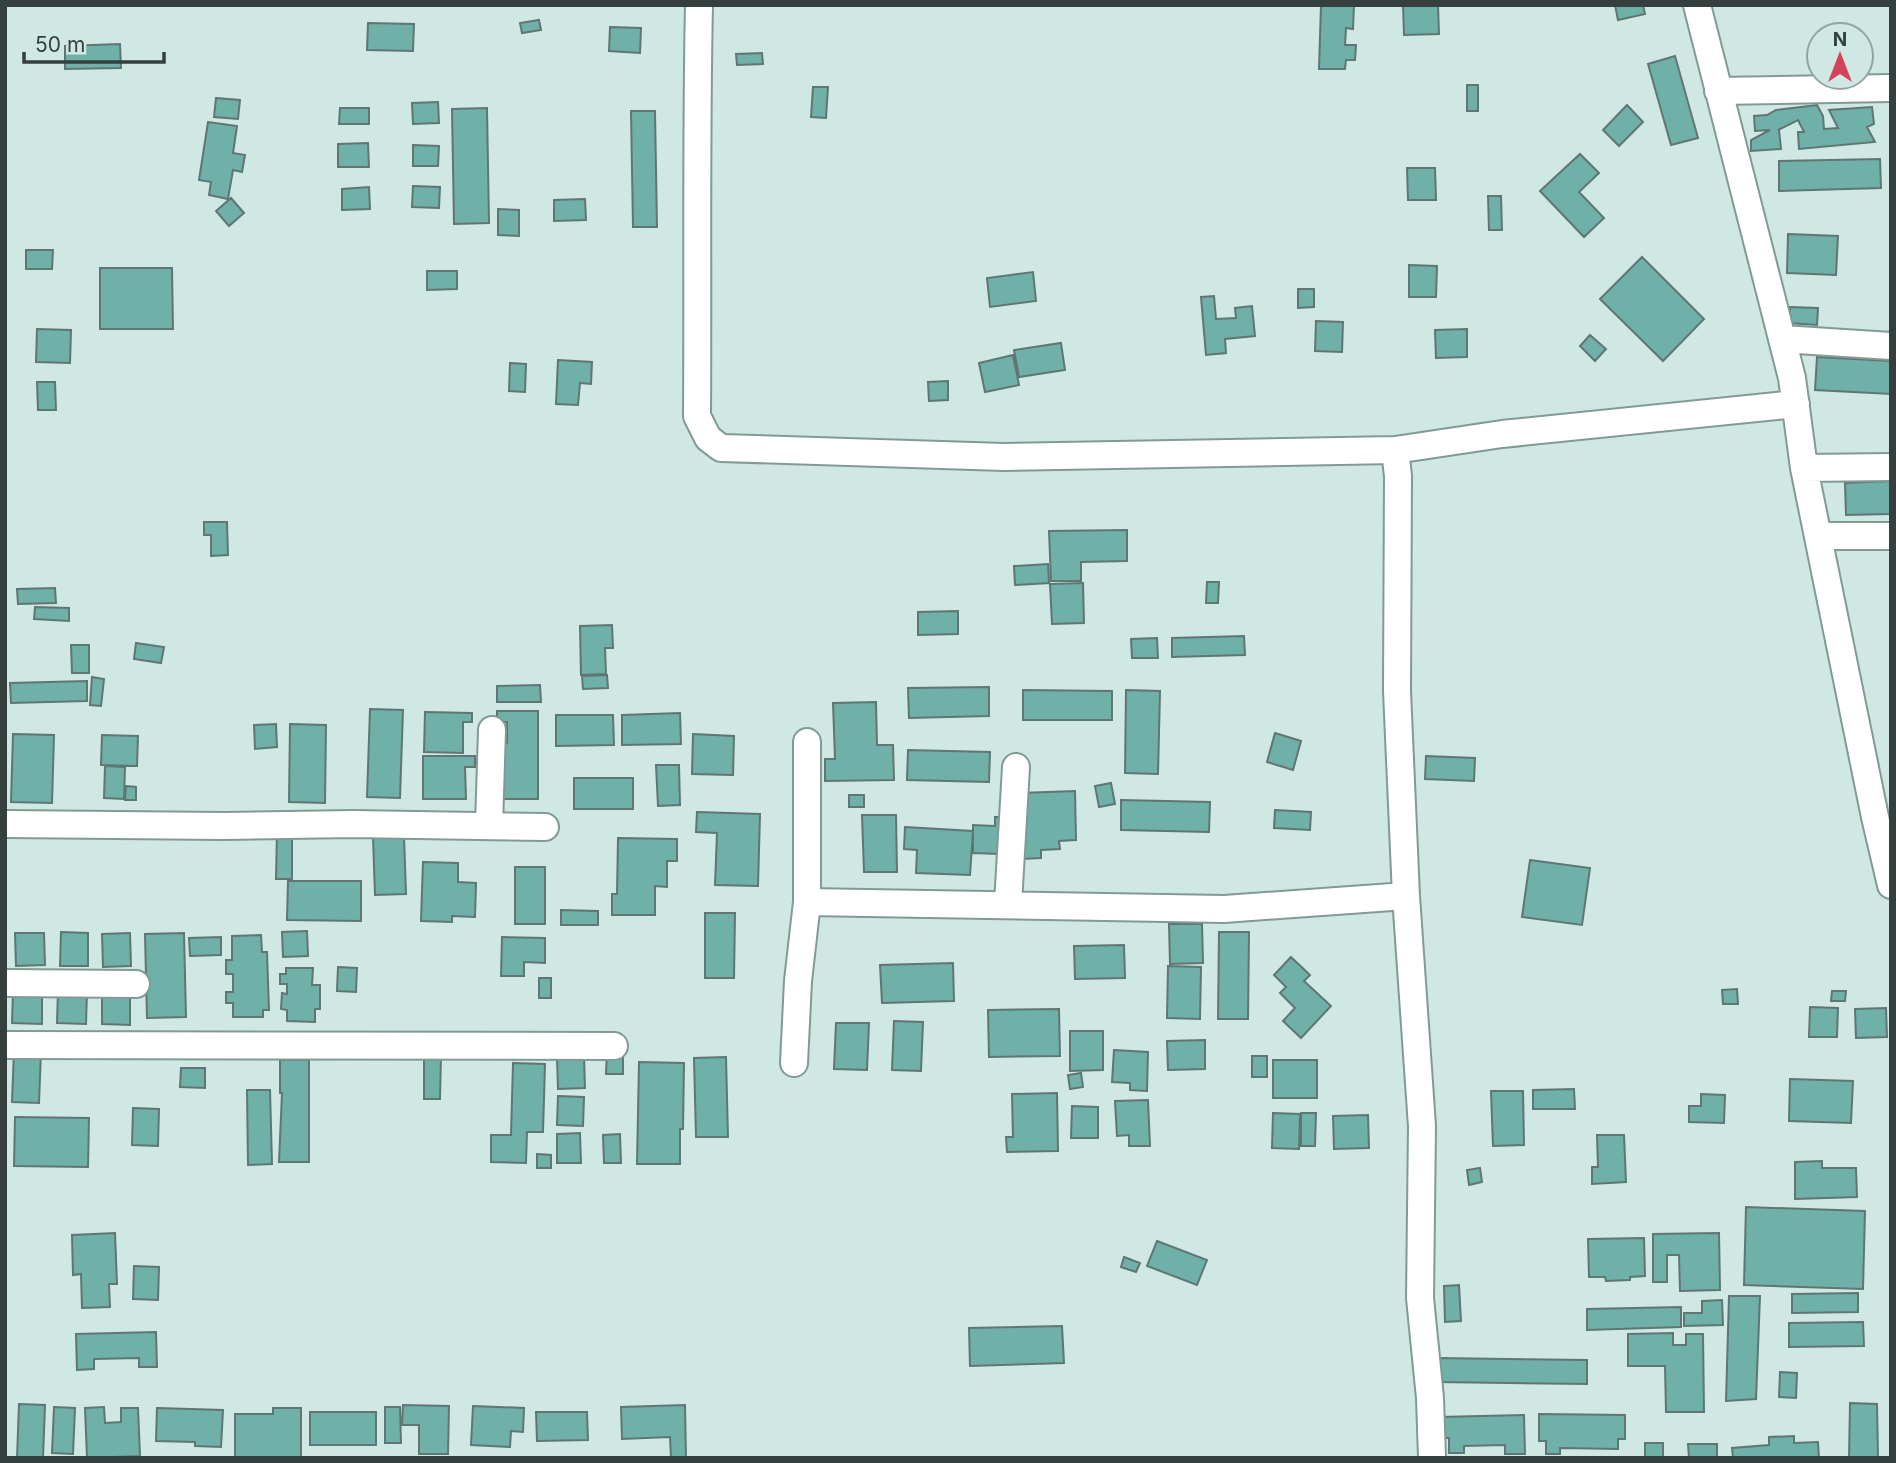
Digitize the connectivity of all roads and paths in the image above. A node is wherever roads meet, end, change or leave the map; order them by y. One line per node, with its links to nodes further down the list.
1 (699, 5): 8 (street)
2 (1697, 5): 4 (street)
3 (1891, 88): 4 (street)
4 (1718, 91): 5 (street)
5 (1782, 339): 6 (street); 7 (street)
6 (1891, 346)
7 (1796, 404): 8 (street); 10 (street)
8 (1395, 450): 20 (street)
9 (1891, 467): 10 (street)
10 (1804, 468): 11 (street)
11 (1818, 536): 12 (street); 19 (street)
12 (1891, 536)
13 (492, 730): 17 (street)
14 (807, 742): 21 (street)
15 (1016, 767): 22 (street)
16 (5, 824): 17 (street)
17 (489, 826): 18 (street)
18 (545, 827)
19 (1891, 885)
20 (1406, 896): 22 (street); 28 (street)
21 (807, 902): 22 (street); 27 (street)
22 (1008, 904)
23 (5, 983): 24 (street)
24 (136, 984)
25 (5, 1045): 26 (street)
26 (614, 1046)
27 (794, 1063)
28 (1432, 1458)

